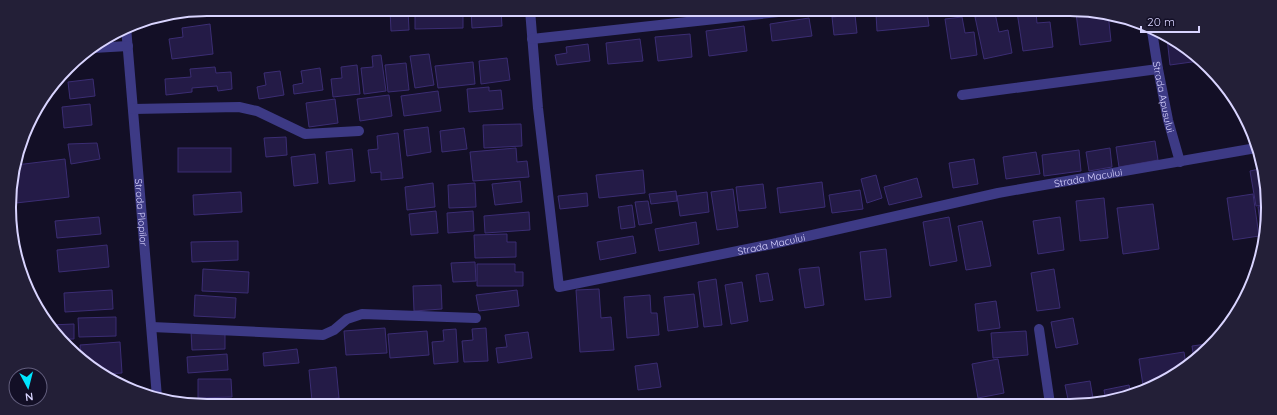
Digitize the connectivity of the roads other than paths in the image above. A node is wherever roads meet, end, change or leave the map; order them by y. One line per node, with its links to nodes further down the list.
1 (530, 16): 5 (street, Strada Macului)
2 (750, 16): 5 (street)
3 (127, 34): 6 (street, Strada Plopilor)
4 (1153, 35): 8 (street, Strada Apusului)
5 (532, 39): 13 (street, Strada Macului)
6 (128, 46): 7 (street); 10 (street, Strada Plopilor)
7 (102, 48)
8 (1158, 69): 9 (street); 13 (street, Strada Apusului)
9 (962, 95)
10 (133, 109): 11 (street); 15 (street, Strada Plopilor)
11 (359, 131)
12 (1252, 149): 13 (street, Strada Macului)
13 (1180, 162)
14 (476, 318): 15 (street)
15 (152, 327): 17 (street, Strada Plopilor)
16 (1039, 329): 18 (street)
17 (157, 392)
18 (1049, 399)

